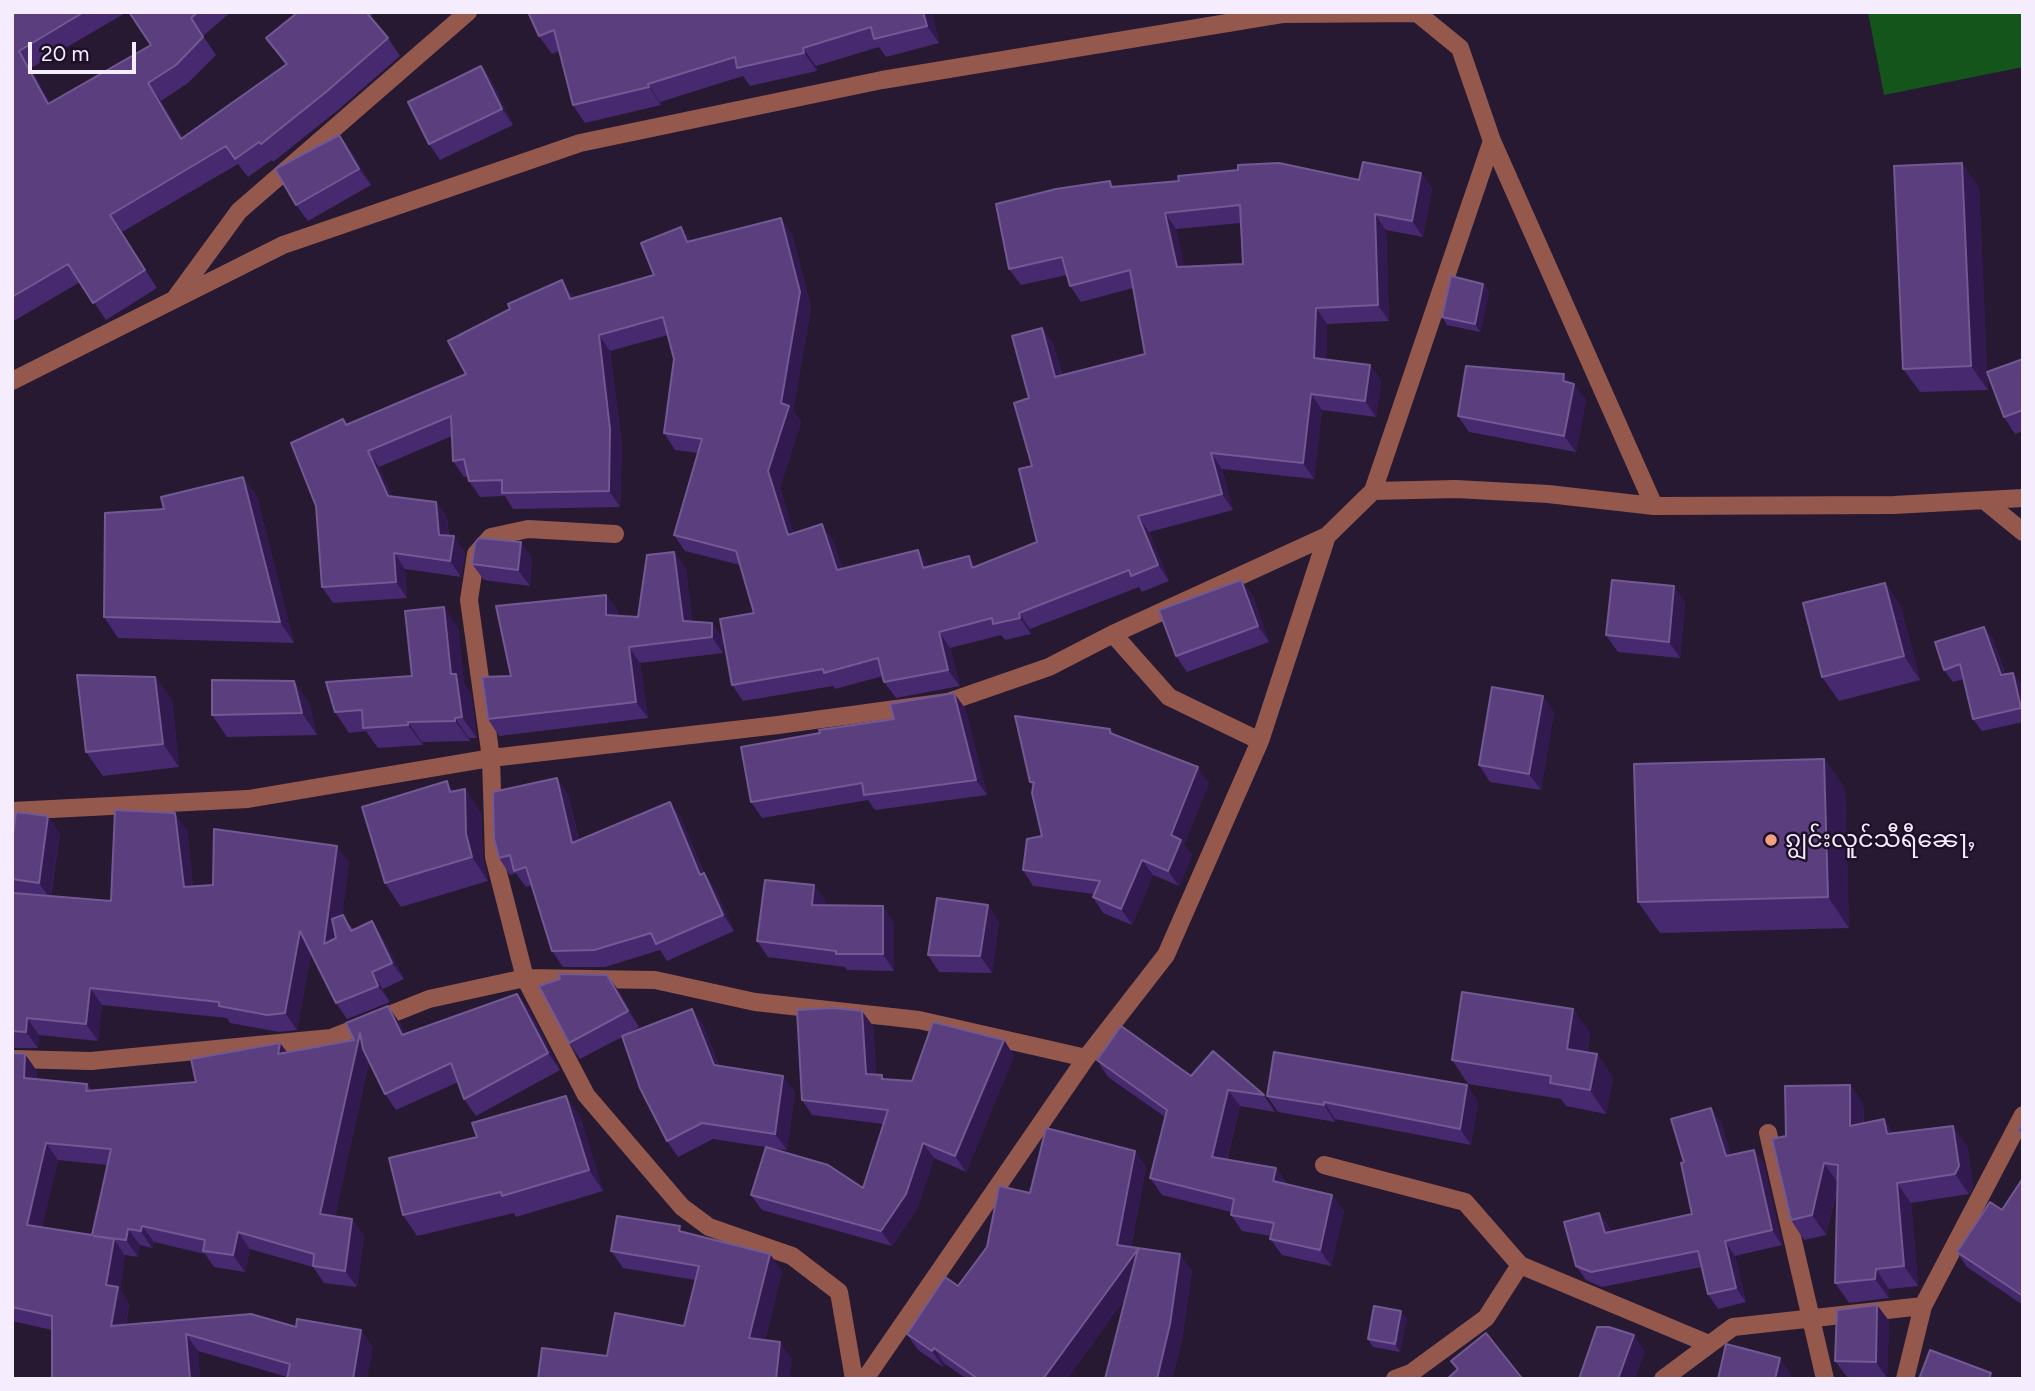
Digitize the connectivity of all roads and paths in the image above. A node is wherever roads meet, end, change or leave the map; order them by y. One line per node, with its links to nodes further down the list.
1 (468, 12): 3 (street)
2 (1492, 141): 3 (street); 5 (street); 8 (street)
3 (174, 300): 4 (street)
4 (12, 381)
5 (1373, 491): 8 (street); 11 (street)
6 (2023, 498): 7 (street)
7 (1985, 501): 8 (street); 9 (street)
8 (1654, 506)
9 (2023, 532)
10 (615, 534): 14 (street)
11 (1328, 536): 12 (street); 13 (street)
12 (1112, 635): 13 (street); 14 (street)
13 (1260, 741): 17 (street)
14 (491, 758): 15 (street); 16 (street)
15 (12, 811)
16 (525, 978): 17 (street); 18 (street); 26 (street)
17 (1086, 1058): 27 (street)
18 (12, 1059)
19 (2023, 1115): 23 (street)
20 (1768, 1133): 24 (street)
21 (1324, 1165): 22 (street)
22 (1520, 1265): 25 (street); 28 (street)
23 (1923, 1306): 24 (street); 31 (street)
24 (1811, 1319): 25 (street); 30 (street)
25 (1709, 1343): 29 (street)
26 (854, 1379)
27 (865, 1379)
28 (1395, 1379)
29 (1663, 1379)
30 (1825, 1379)
31 (1905, 1379)

